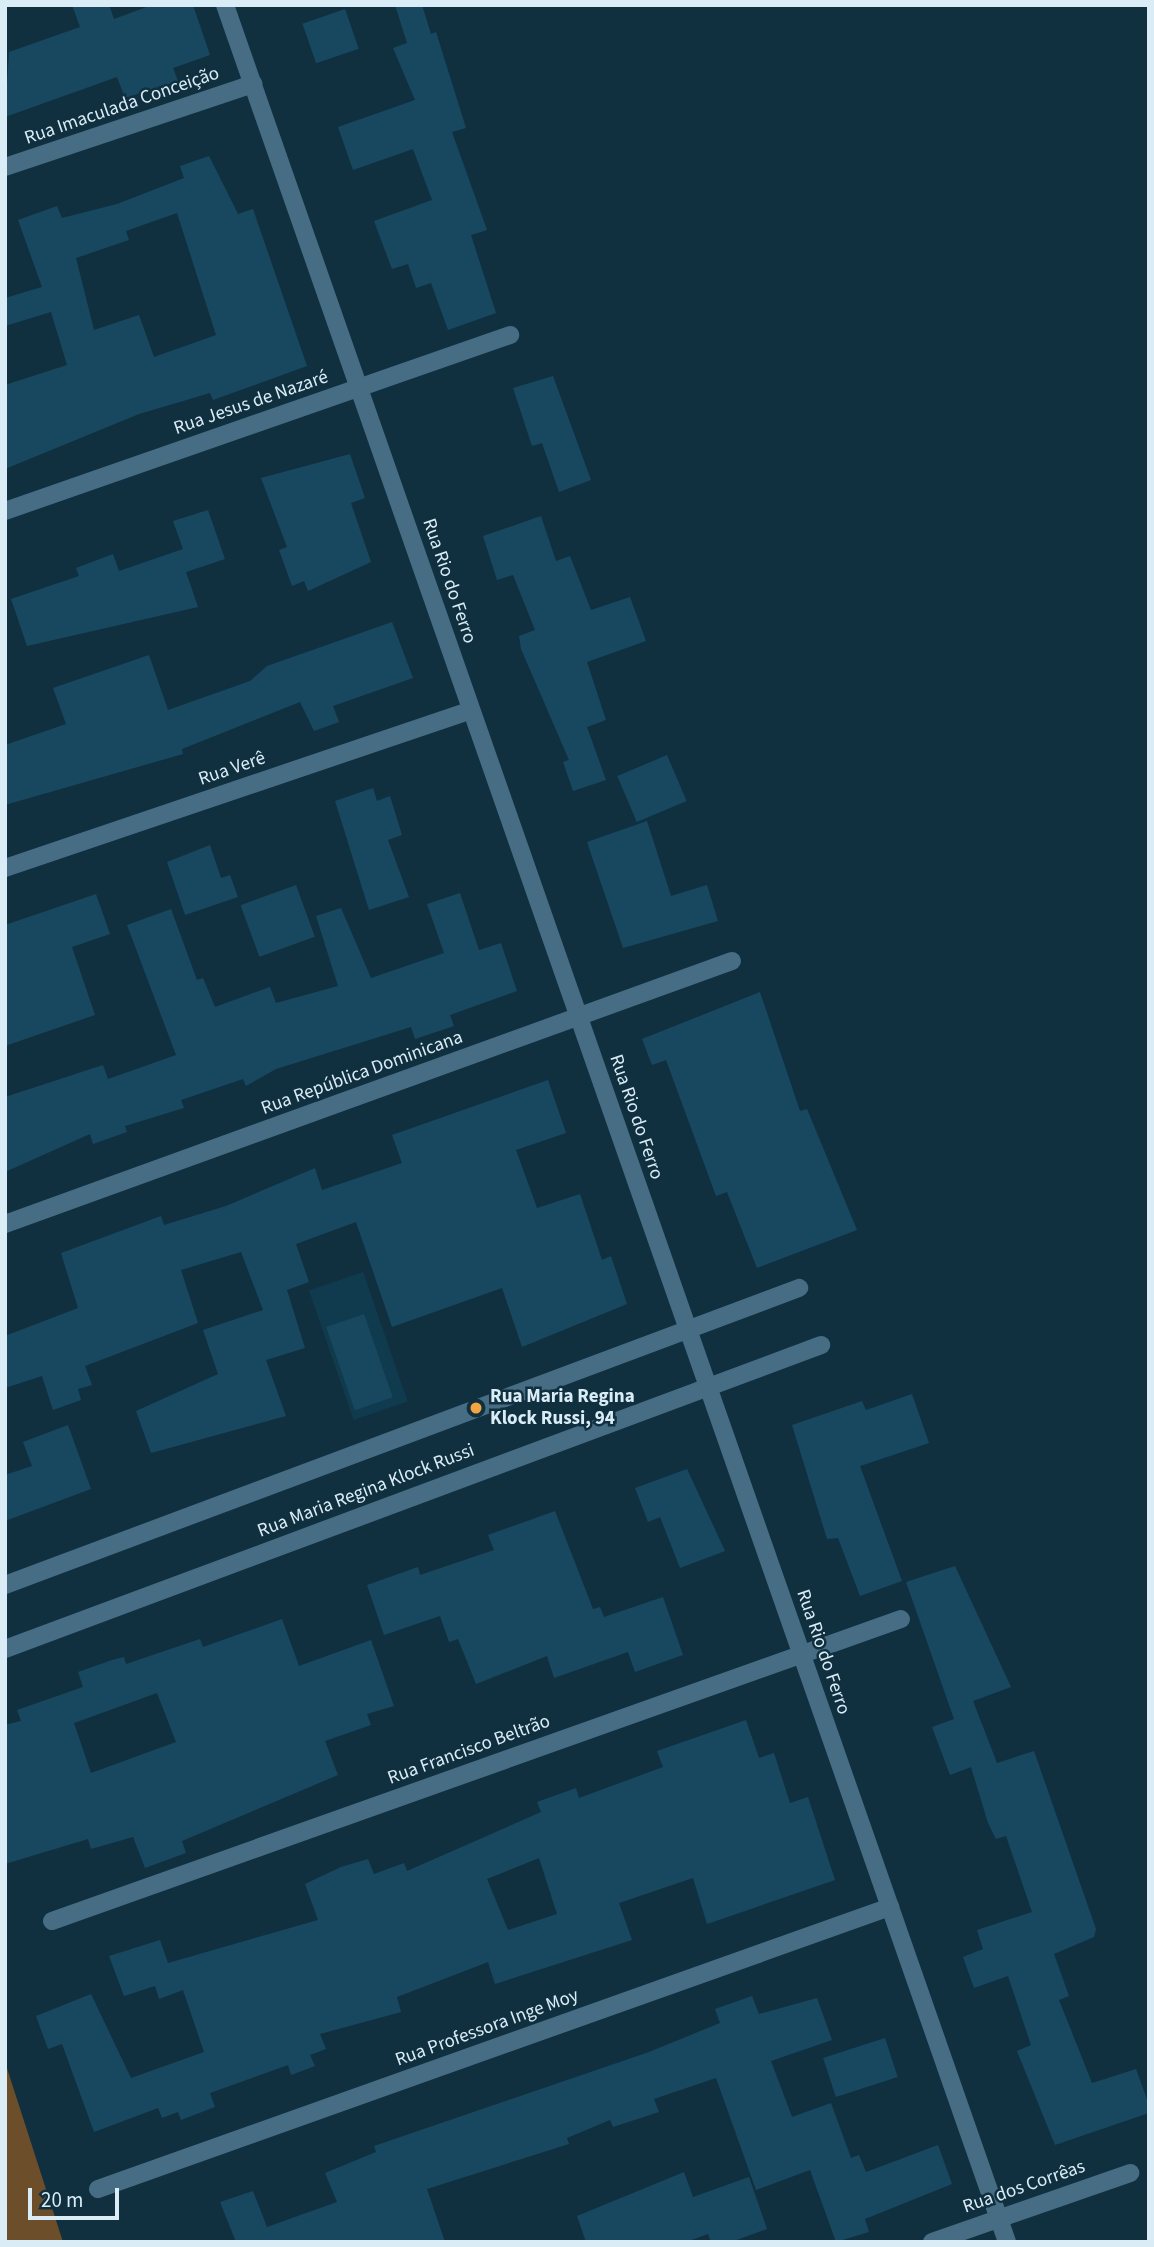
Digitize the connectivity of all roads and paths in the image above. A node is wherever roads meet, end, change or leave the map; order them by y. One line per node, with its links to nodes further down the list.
1 (225, 5): 2 (street, Rua Rio do Ferro)
2 (253, 84): 3 (street, Rua Imaculada Conceição); 5 (street, Rua Rio do Ferro)
3 (5, 167)
4 (510, 335): 5 (street, Rua Jesus de Nazaré)
5 (359, 388): 6 (street, Rua Jesus de Nazaré); 7 (street, Rua Rio do Ferro)
6 (5, 510)
7 (471, 710): 8 (street, Rua Verê); 10 (street, Rua Rio do Ferro)
8 (5, 868)
9 (732, 961): 10 (street, Rua República Dominicana)
10 (579, 1017): 11 (street, Rua República Dominicana); 13 (street, Rua Rio do Ferro)
11 (5, 1224)
12 (799, 1287): 13 (street, Rua Maria Regina Klock Russi)
13 (688, 1328): 15 (street, Rua Rio do Ferro); 16 (street, Rua Maria Regina Klock Russi)
14 (821, 1345): 15 (street, Rua Maria Regina Klock Russi)
15 (708, 1385): 18 (street, Rua Maria Regina Klock Russi); 19 (street, Rua Rio do Ferro)
16 (5, 1586)
17 (901, 1619): 19 (street, Rua Francisco Beltrão)
18 (5, 1649)
19 (802, 1654): 20 (street, Rua Rio do Ferro); 21 (street, Rua Francisco Beltrão)
20 (890, 1907): 23 (street, Rua Professora Inge Moy); 24 (street, Rua Rio do Ferro)
21 (52, 1921)
22 (1130, 2173): 24 (street, Rua dos Corrêas)
23 (98, 2189)
24 (999, 2218): 25 (street, Rua dos Corrêas); 26 (street, Rua Rio do Ferro)
25 (932, 2242)
26 (1007, 2242)

